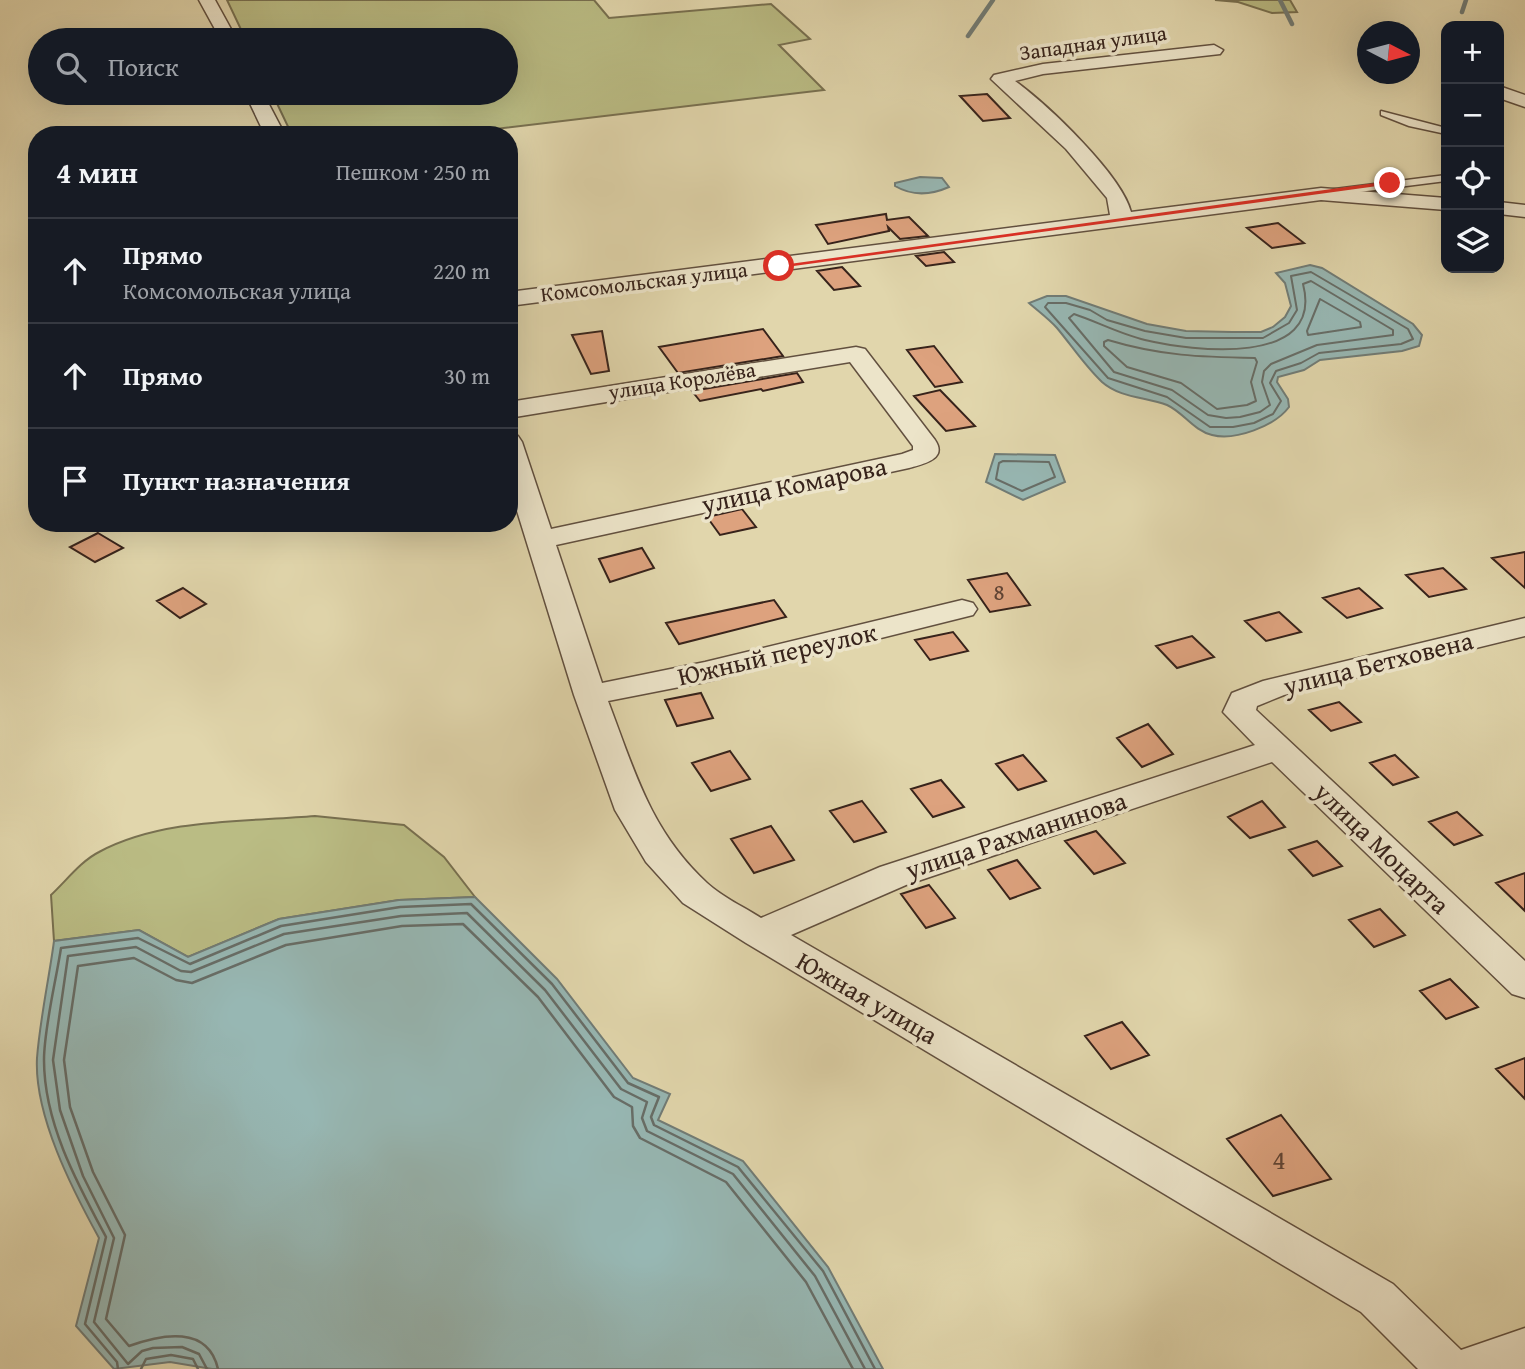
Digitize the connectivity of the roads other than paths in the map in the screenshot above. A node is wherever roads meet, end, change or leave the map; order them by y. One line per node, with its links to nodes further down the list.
1 (207, 0): 2 (street)
2 (222, 28)
3 (1214, 50): 15 (street, Западная улица)
4 (1504, 94): 5 (street)
5 (1525, 101)
6 (261, 105): 8 (street)
7 (1384, 113): 9 (lane)
8 (271, 126)
9 (1441, 130)
10 (1441, 178): 11 (lane)
11 (1321, 194): 12 (street, Комсомольская улица); 15 (street, Комсомольская улица)
12 (1441, 204)
13 (1504, 209): 14 (street)
14 (1525, 211)
15 (1122, 220): 16 (street, Комсомольская улица)
16 (518, 298)
17 (856, 354): 18 (street, улица Королёва); 20 (street, улица Комарова)
18 (518, 409)
19 (518, 470): 20 (street, Южная улица)
20 (541, 540): 23 (street, Южная улица)
21 (962, 609): 23 (street, Южный переулок)
22 (1525, 627): 24 (street, улица Бетховена)
23 (590, 695): 26 (street, Южная улица)
24 (1239, 712): 25 (street, улица Моцарта)
25 (1278, 749): 26 (street, улица Рахманинова); 27 (street, улица Моцарта)
26 (759, 934): 29 (street, Южная улица)
27 (1525, 984)
28 (1525, 1349): 30 (street)
29 (1449, 1369)
30 (1466, 1369)

